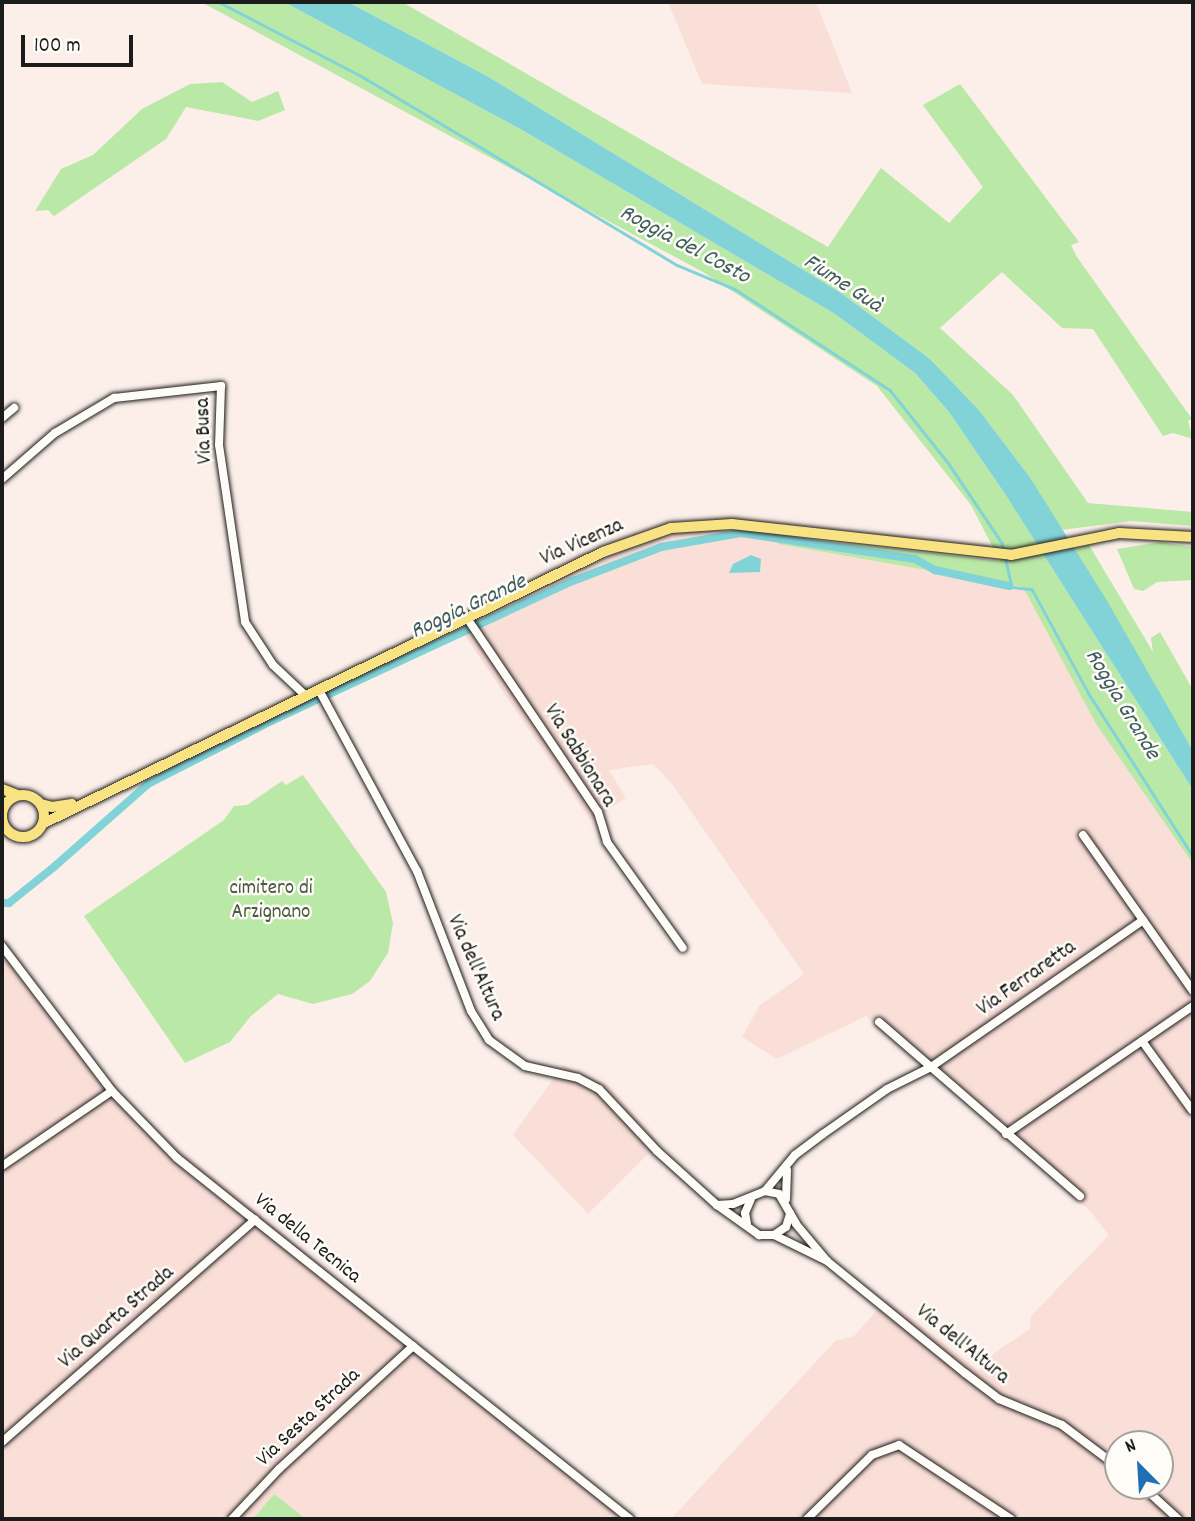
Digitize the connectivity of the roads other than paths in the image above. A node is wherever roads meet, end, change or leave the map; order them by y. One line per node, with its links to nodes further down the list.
1 (14, 408): 2 (street)
2 (2, 418)
3 (2, 479): 7 (street, Via Busa)
4 (1193, 537): 5 (main road, Via Vicenza)
5 (467, 618): 6 (main road, Via Vicenza); 18 (street, Via Sabbionara)
6 (319, 690): 7 (main road, Via Vicenza); 33 (street, Via dell'Altura)
7 (306, 696): 11 (main road, Via Vicenza)
8 (2, 789): 9 (main road)
9 (18, 795): 10 (main road, Via Vicenza); 12 (main road, Via Vicenza)
10 (41, 803): 11 (main road, Via Vicenza); 13 (main road)
11 (83, 803): 13 (main road, Via Vicenza)
12 (2, 810): 14 (main road, Via Vicenza)
13 (44, 823): 14 (main road, Via Vicenza)
14 (6, 835)
15 (1083, 835): 16 (street)
16 (1143, 920): 19 (street); 23 (street, Via Ferraretta)
17 (2, 946): 24 (street, Via della Tecnica)
18 (684, 948)
19 (1193, 991)
20 (1193, 1006): 22 (street)
21 (879, 1021): 23 (street)
22 (1142, 1041): 25 (street); 26 (street)
23 (931, 1067): 26 (street); 28 (street, Via Ferraretta)
24 (112, 1091): 27 (street); 35 (street, Via della Tecnica)
25 (1192, 1110)
26 (1006, 1134): 30 (street)
27 (2, 1166)
28 (787, 1167): 29 (street, Via Ferraretta); 32 (street)
29 (765, 1191): 31 (street); 32 (street)
30 (1080, 1196)
31 (751, 1199): 33 (street); 36 (street)
32 (786, 1200): 34 (street, Via dell'Altura)
33 (717, 1205): 36 (street, Via dell'Altura)
34 (790, 1214): 37 (street); 38 (street, Via dell'Altura)
35 (255, 1220): 39 (street, Via della Tecnica); 40 (street, Via Quarta Strada)
36 (747, 1224): 37 (street, Via dell'Altura)
37 (774, 1235): 38 (street, Via dell'Altura)
38 (827, 1261): 41 (street, Via dell'Altura)
39 (413, 1346): 43 (street, Via Sesta Strada); 44 (street, Via della Tecnica)
40 (2, 1442)
41 (1104, 1456)
42 (1157, 1500): 47 (street)
43 (233, 1519)
44 (630, 1519)
45 (807, 1519): 46 (street)
46 (1010, 1519)
47 (1178, 1519)

